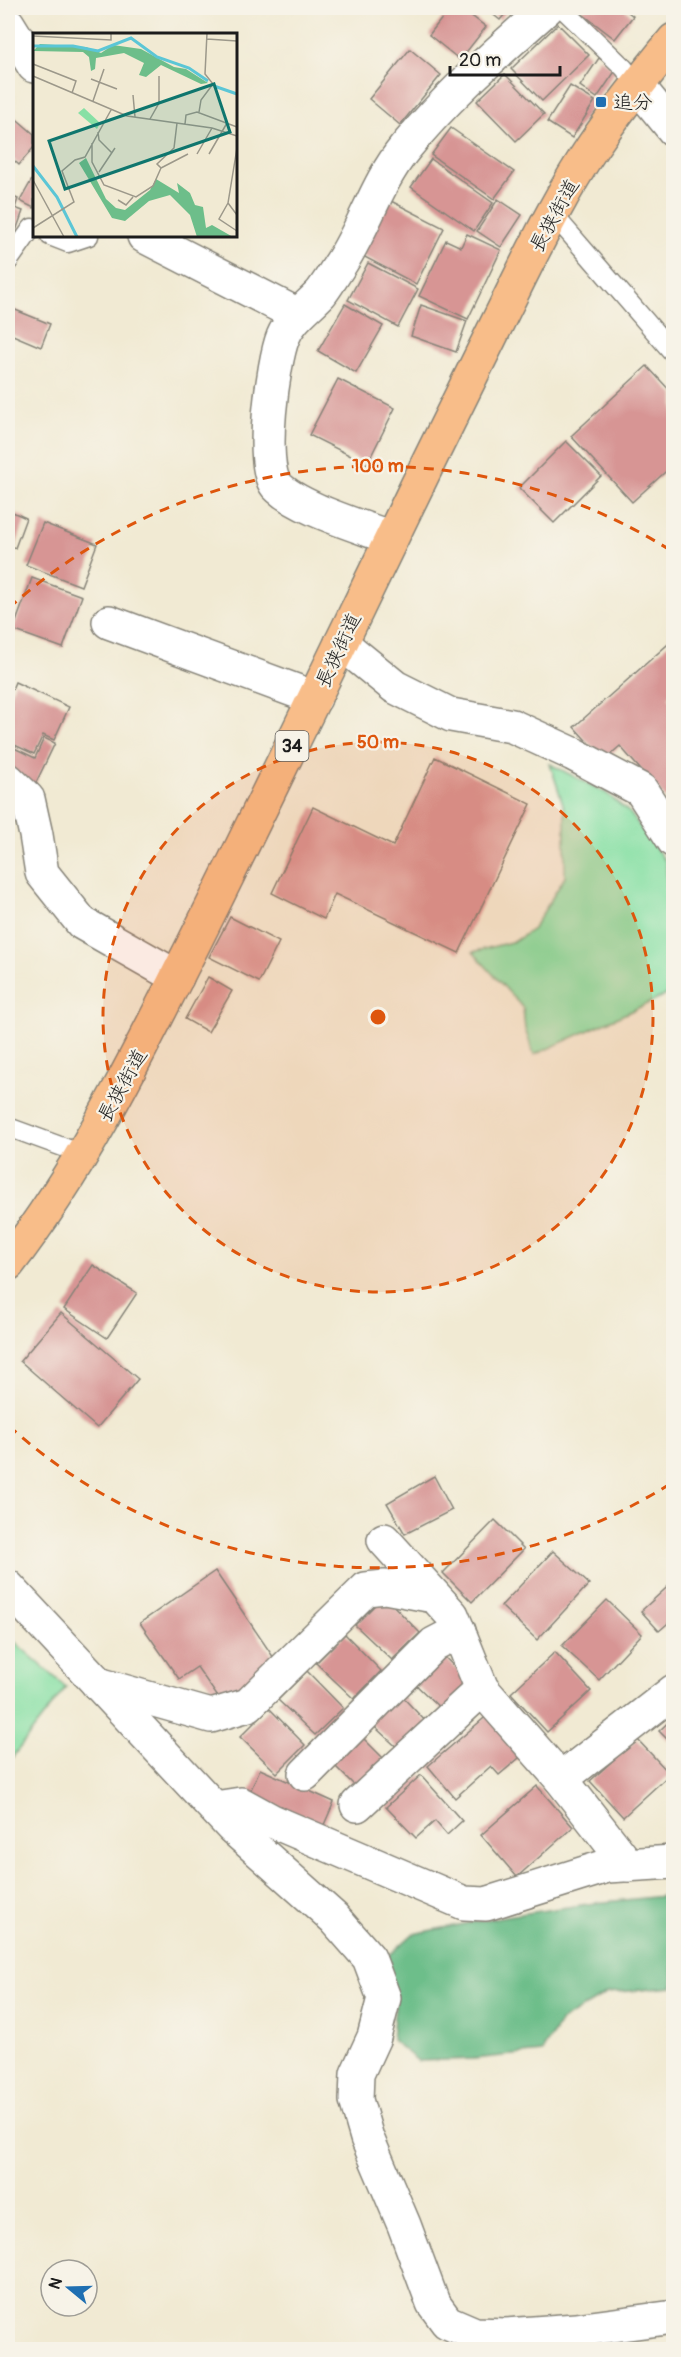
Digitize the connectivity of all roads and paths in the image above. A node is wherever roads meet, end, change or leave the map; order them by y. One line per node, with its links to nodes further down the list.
1 (547, 8): 14 (street)
2 (562, 8): 6 (lane)
3 (8, 24): 5 (street)
4 (674, 40): 6 (main road, 長狭街道 / 34)
5 (33, 64)
6 (636, 85): 7 (street); 8 (main road, 長狭街道 / 34)
7 (674, 130)
8 (552, 213): 15 (lane); 16 (main road, 長狭街道 / 34)
9 (33, 228): 13 (lane)
10 (53, 237): 11 (lane)
11 (86, 237)
12 (146, 237): 14 (street)
13 (8, 262)
14 (298, 315): 16 (street)
15 (674, 354)
16 (391, 538): 18 (main road, 長狭街道 / 34)
17 (109, 622): 19 (street)
18 (341, 643): 19 (main road, 長狭街道 / 34); 21 (street)
19 (315, 698): 22 (main road, 長狭街道 / 34)
20 (8, 780): 22 (street)
21 (674, 841)
22 (177, 977): 24 (main road, 長狭街道 / 34)
23 (8, 1127): 24 (lane)
24 (82, 1154): 25 (main road, 長狭街道 / 34)
25 (8, 1264)
26 (384, 1540): 28 (street)
27 (8, 1587): 30 (street)
28 (434, 1596): 29 (street); 30 (street)
29 (459, 1631): 31 (street); 33 (street)
30 (97, 1683): 36 (street)
31 (482, 1689): 34 (street); 35 (street)
32 (674, 1691): 34 (street)
33 (305, 1774)
34 (561, 1779): 38 (street)
35 (357, 1805)
36 (214, 1808): 38 (street); 39 (street)
37 (674, 1862): 38 (street)
38 (628, 1865)
39 (674, 2317)

